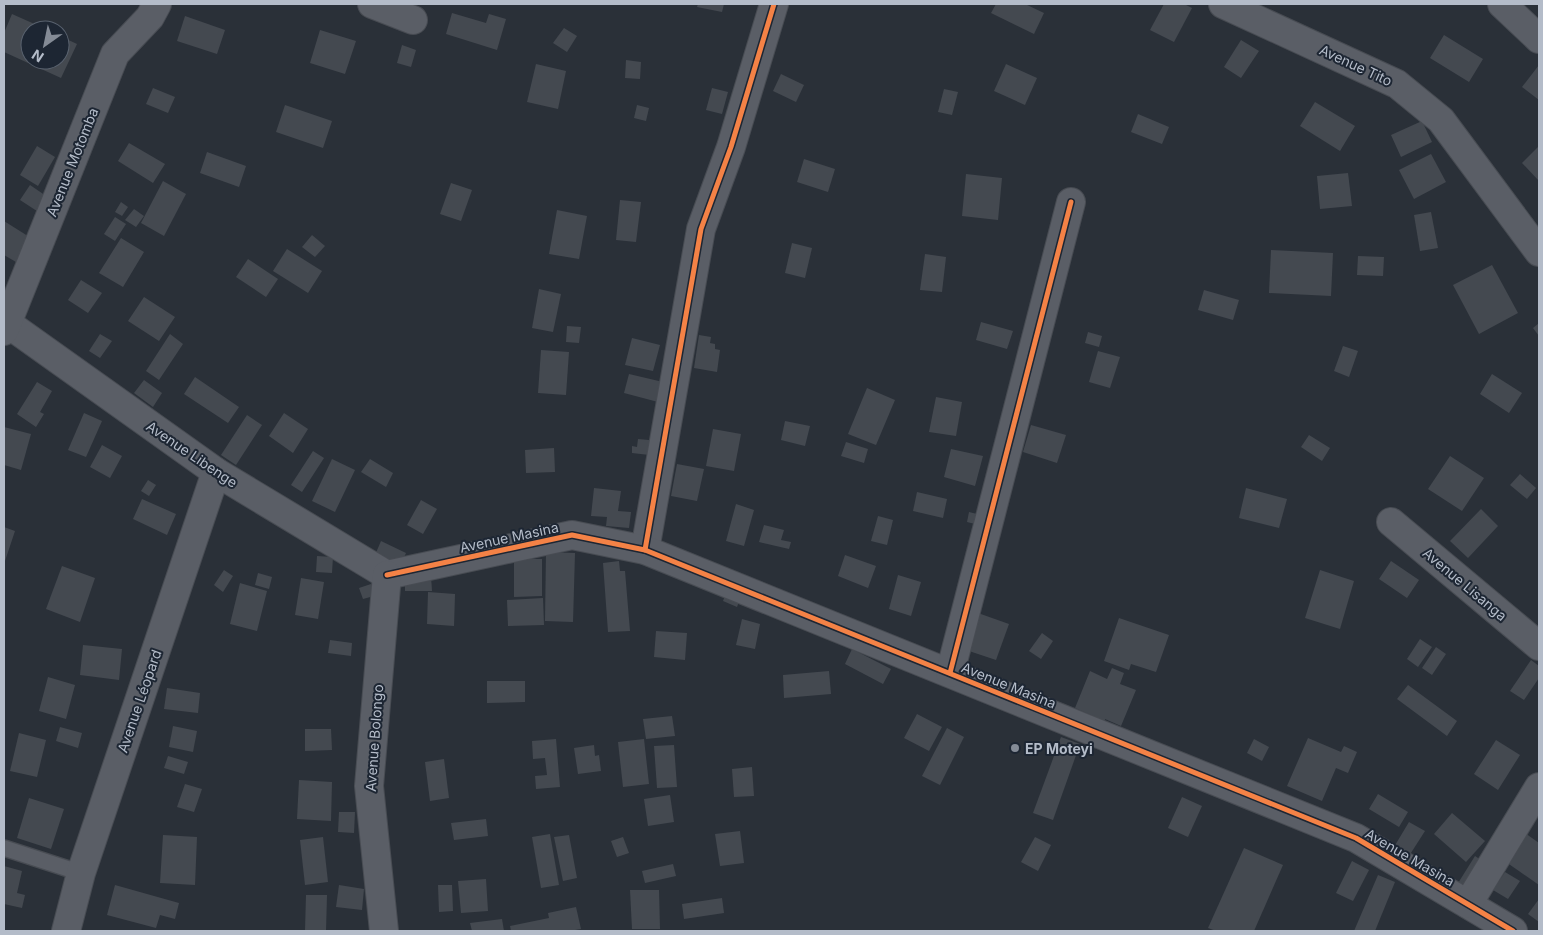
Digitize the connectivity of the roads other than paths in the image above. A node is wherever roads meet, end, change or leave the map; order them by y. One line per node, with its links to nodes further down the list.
1 (157, 4): 10 (street, Avenue Motomba)
2 (372, 4): 6 (street)
3 (774, 4): 13 (street)
4 (1223, 4): 9 (street, Avenue Tito)
5 (1502, 4): 7 (street)
6 (413, 20)
7 (1539, 39)
8 (1071, 202): 16 (street)
9 (1539, 252)
10 (5, 325): 11 (street, Avenue Libenge)
11 (216, 472): 14 (street, Avenue Libenge); 19 (street, Avenue Léopard)
12 (1391, 522): 15 (street, Avenue Lisanga)
13 (645, 550): 14 (street, Avenue Masina); 16 (street, Avenue Masina)
14 (387, 575): 22 (street, Avenue Bolongo)
15 (1539, 646)
16 (950, 673): 20 (street, Avenue Masina)
17 (1539, 788): 20 (street)
18 (4, 848): 19 (lane)
19 (81, 873): 21 (street, Avenue Léopard)
20 (1468, 904): 23 (street, Avenue Masina)
21 (66, 931)
22 (384, 931)
23 (1513, 931)

